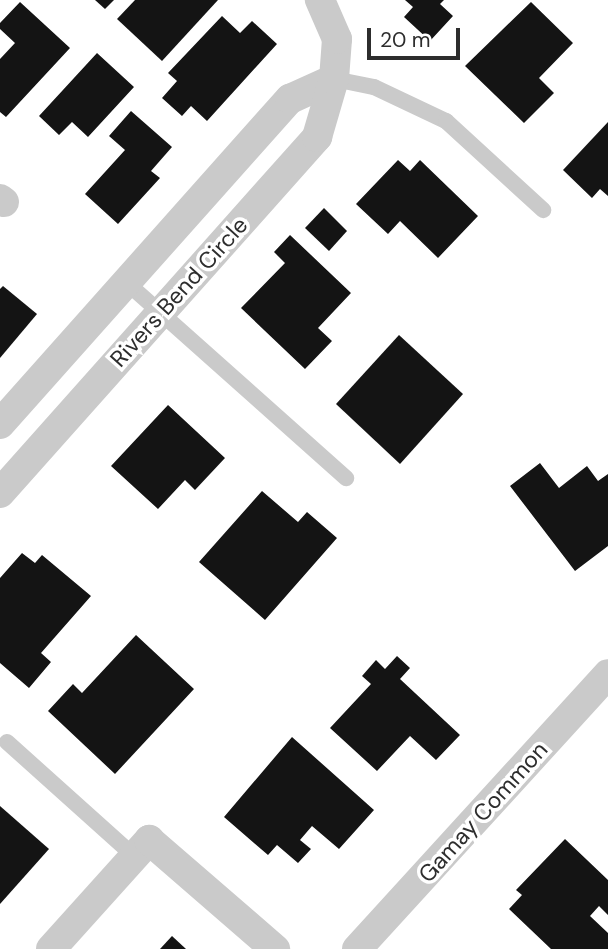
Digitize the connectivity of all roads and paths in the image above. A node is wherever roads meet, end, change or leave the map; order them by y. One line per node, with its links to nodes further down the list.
1 (320, 0): 2 (street, Rivers Bend Circle)
2 (334, 79): 3 (lane); 4 (street, Rivers Bend Circle); 5 (street, Rivers Bend Circle)
3 (543, 210)
4 (127, 282): 5 (lane); 6 (street, Rivers Bend Circle)
5 (160, 314): 7 (lane); 8 (street, Rivers Bend Circle)
6 (0, 424)
7 (346, 478)
8 (0, 493)
9 (608, 674): 14 (street, Gamay Common)
10 (7, 742): 11 (lane)
11 (141, 848): 12 (street); 13 (street)
12 (51, 949)
13 (275, 949)
14 (357, 949)

